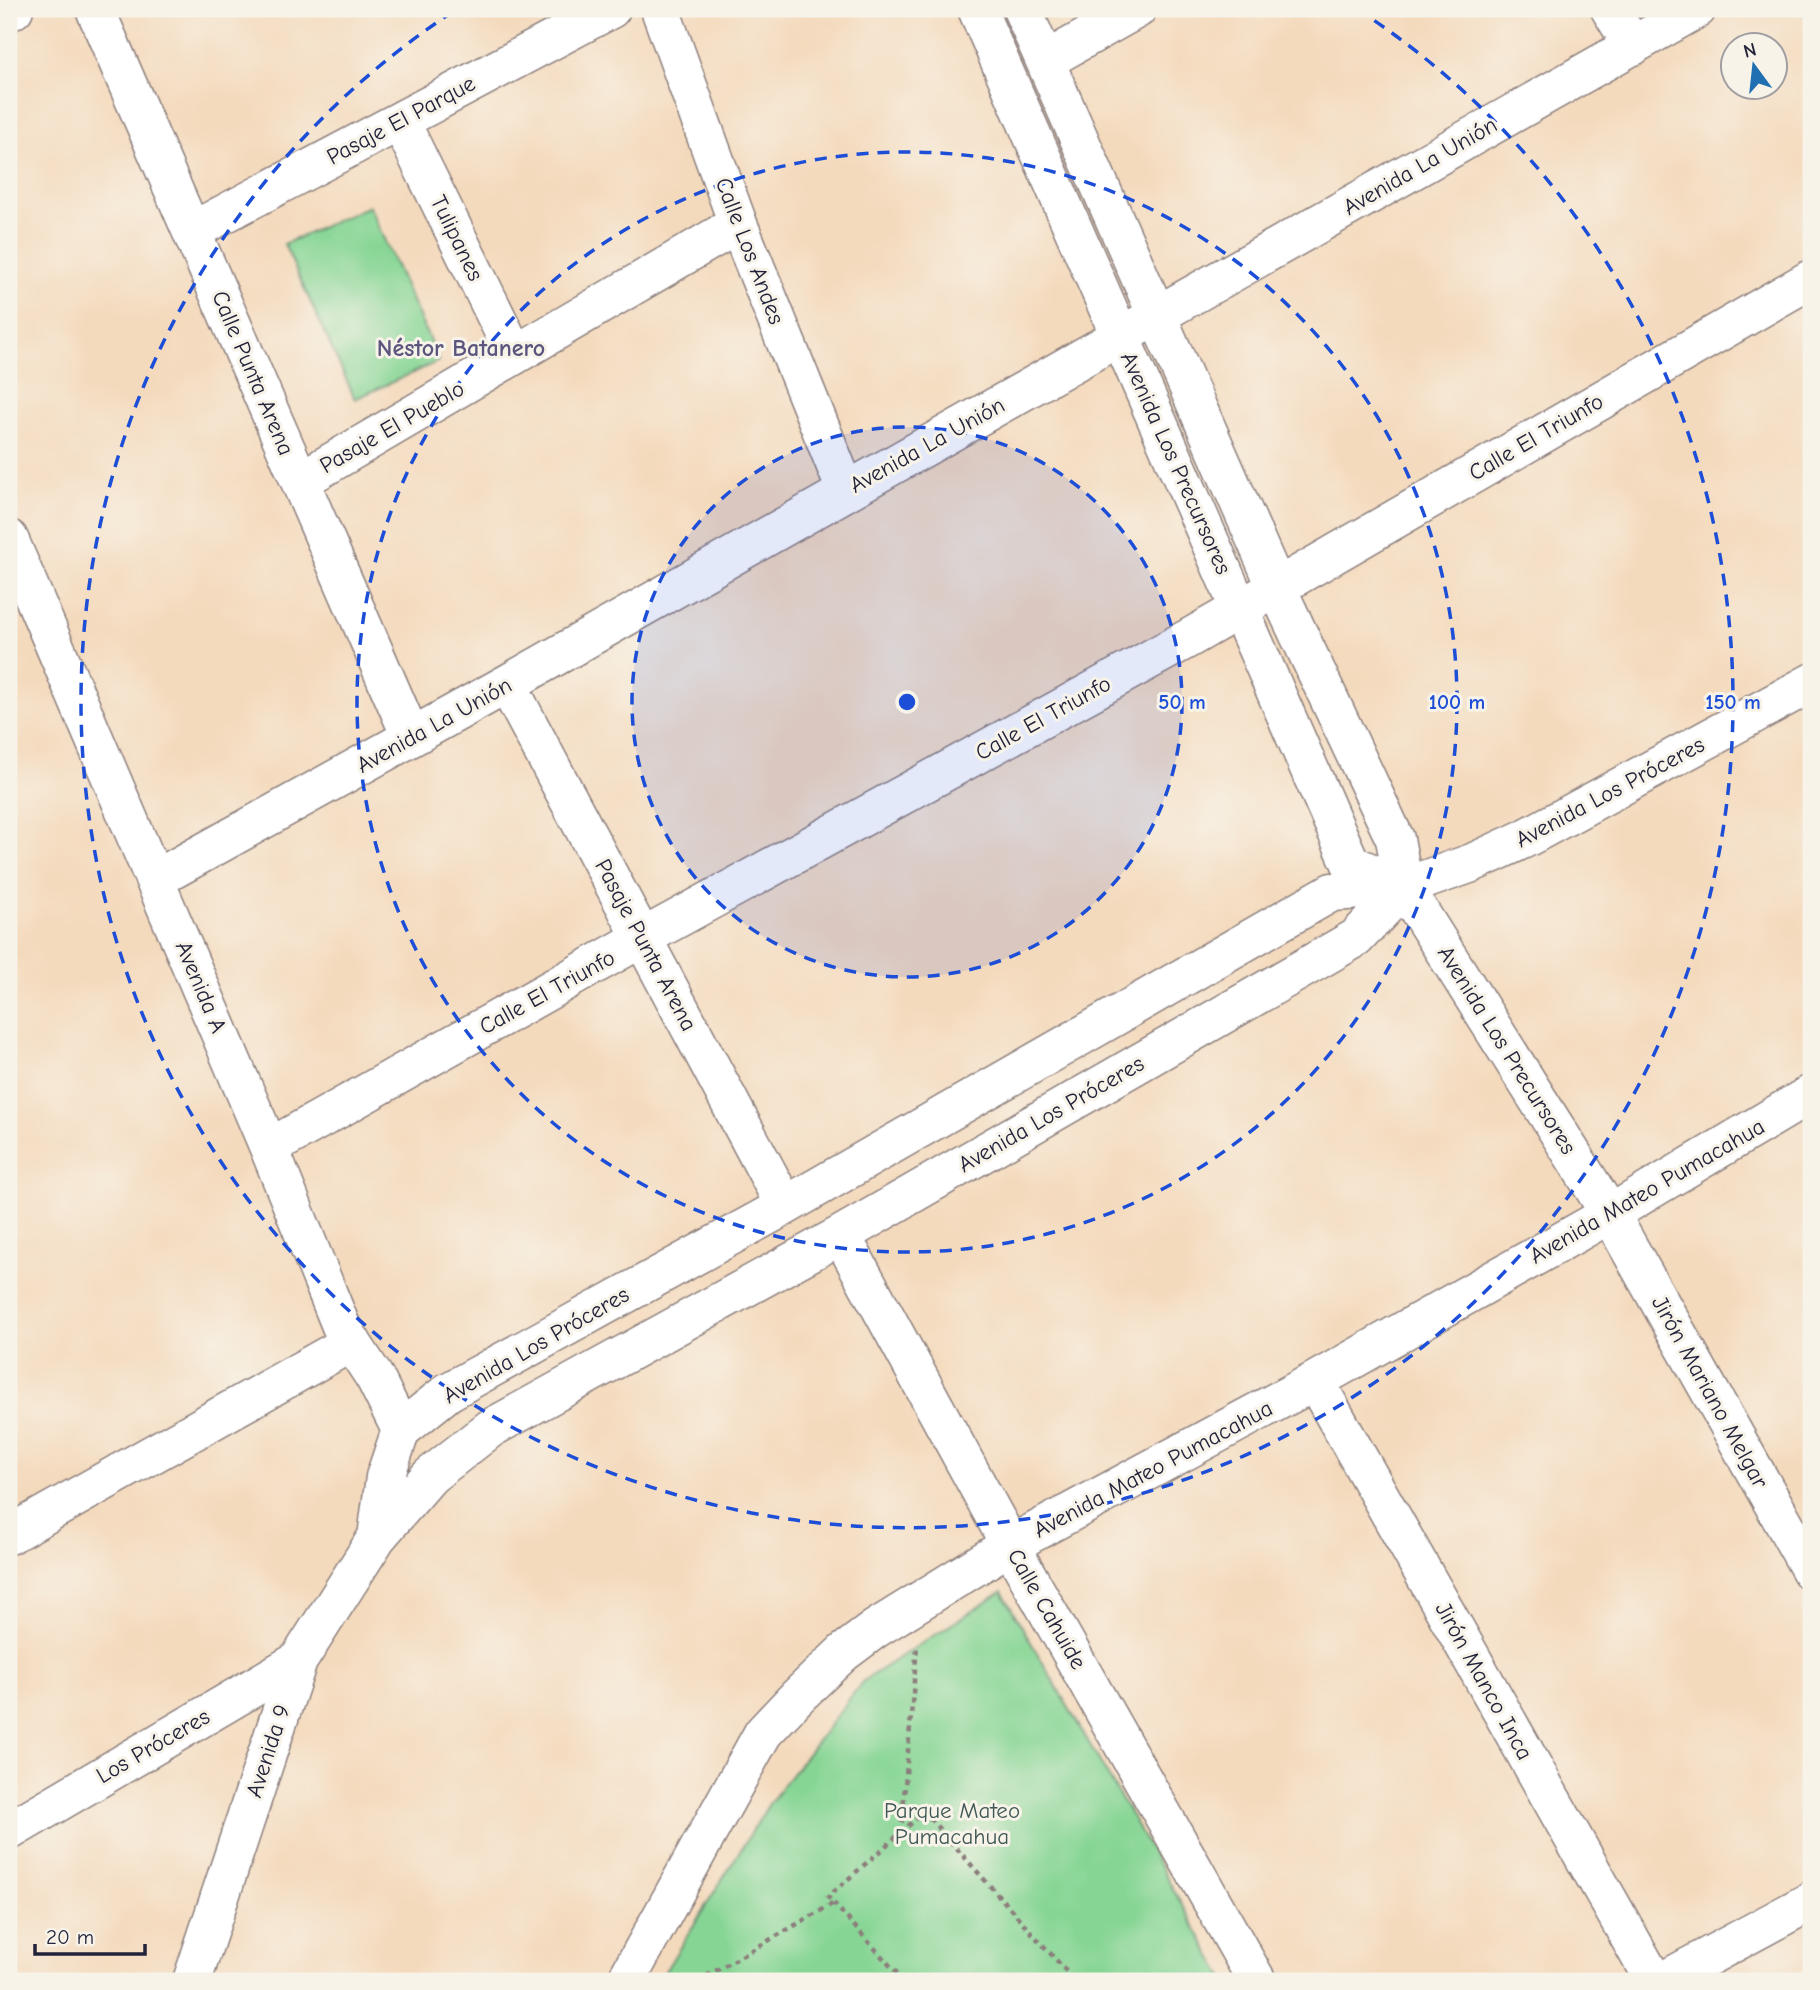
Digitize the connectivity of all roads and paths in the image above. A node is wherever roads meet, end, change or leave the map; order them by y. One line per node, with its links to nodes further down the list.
1 (15, 9): 10 (street)
2 (95, 9): 15 (street, Calle Punta Arena)
3 (611, 9): 13 (street, Pasaje El Parque)
4 (660, 9): 14 (street, Calle Los Andes)
5 (977, 9): 18 (street, Avenida Los Precursores)
6 (1022, 9): 12 (street, Avenida Los Precursores)
7 (1137, 9): 12 (street)
8 (1610, 9): 11 (street)
9 (1697, 9): 11 (street, Avenida La Unión)
10 (9, 12)
11 (1633, 46): 17 (street, Avenida La Unión)
12 (1045, 61): 17 (street, Avenida Los Precursores)
13 (400, 121): 15 (street, Pasaje El Parque); 19 (street, Tulipanes)
14 (738, 224): 19 (street, Pasaje El Pueblo); 21 (street, Calle Los Andes)
15 (192, 231): 20 (street, Calle Punta Arena)
16 (1811, 279): 23 (street, Calle El Triunfo)
17 (1157, 315): 18 (street, Avenida La Unión); 23 (street, Avenida Los Precursores)
18 (1120, 336): 21 (street, Avenida La Unión); 24 (street, Avenida Los Precursores)
19 (514, 355): 20 (street, Pasaje El Pueblo)
20 (300, 481): 27 (street, Calle Punta Arena)
21 (846, 491): 26 (street, Avenida La Unión)
22 (9, 538): 28 (street, Avenida A)
23 (1276, 586): 24 (street, Calle El Triunfo); 29 (street, Avenida Los Precursores)
24 (1239, 608): 29 (street, Avenida Los Precursores); 30 (street, Calle El Triunfo)
25 (1811, 683): 29 (street, Avenida Los Próceres)
26 (507, 684): 27 (street, Avenida La Unión); 30 (street, Pasaje Punta Arena)
27 (411, 737): 28 (street, Avenida La Unión)
28 (156, 879): 32 (street, Avenida A)
29 (1404, 887): 33 (street, Avenida Los Próceres); 34 (street, Avenida Los Precursores); 35 (street, Avenida Los Próceres)
30 (642, 938): 32 (street, Calle El Triunfo); 33 (street, Pasaje Punta Arena)
31 (1811, 1094): 34 (street, Avenida Mateo Pumacahua)
32 (269, 1148): 36 (street, Avenida A)
33 (785, 1206): 38 (street, Avenida Los Próceres)
34 (1610, 1214): 37 (street, Avenida Mateo Pumacahua); 42 (street, Jirón Mariano Melgar)
35 (841, 1235): 40 (street, Avenida Los Próceres); 41 (street, Calle Cahuide)
36 (352, 1342): 38 (street, Avenida A); 39 (street)
37 (1315, 1381): 41 (street, Avenida Mateo Pumacahua); 55 (street, Jirón Manco Inca)
38 (401, 1430): 40 (street)
39 (9, 1535)
40 (377, 1537): 44 (street, Avenida 9)
41 (1010, 1545): 43 (street, Avenida Mateo Pumacahua); 54 (street, Calle Cahuide)
42 (1811, 1571)
43 (921, 1600): 46 (path); 50 (street, Avenida Mateo Pumacahua)
44 (298, 1661): 45 (street, Los Próceres); 49 (street, Avenida 9)
45 (9, 1831)
46 (901, 1833): 48 (path); 53 (path)
47 (1811, 1901): 56 (street)
48 (834, 1903): 51 (path); 52 (path)
49 (191, 1981)
50 (626, 1981)
51 (698, 1981)
52 (904, 1981)
53 (1075, 1981)
54 (1257, 1981)
55 (1654, 1981)
56 (1663, 1981)

